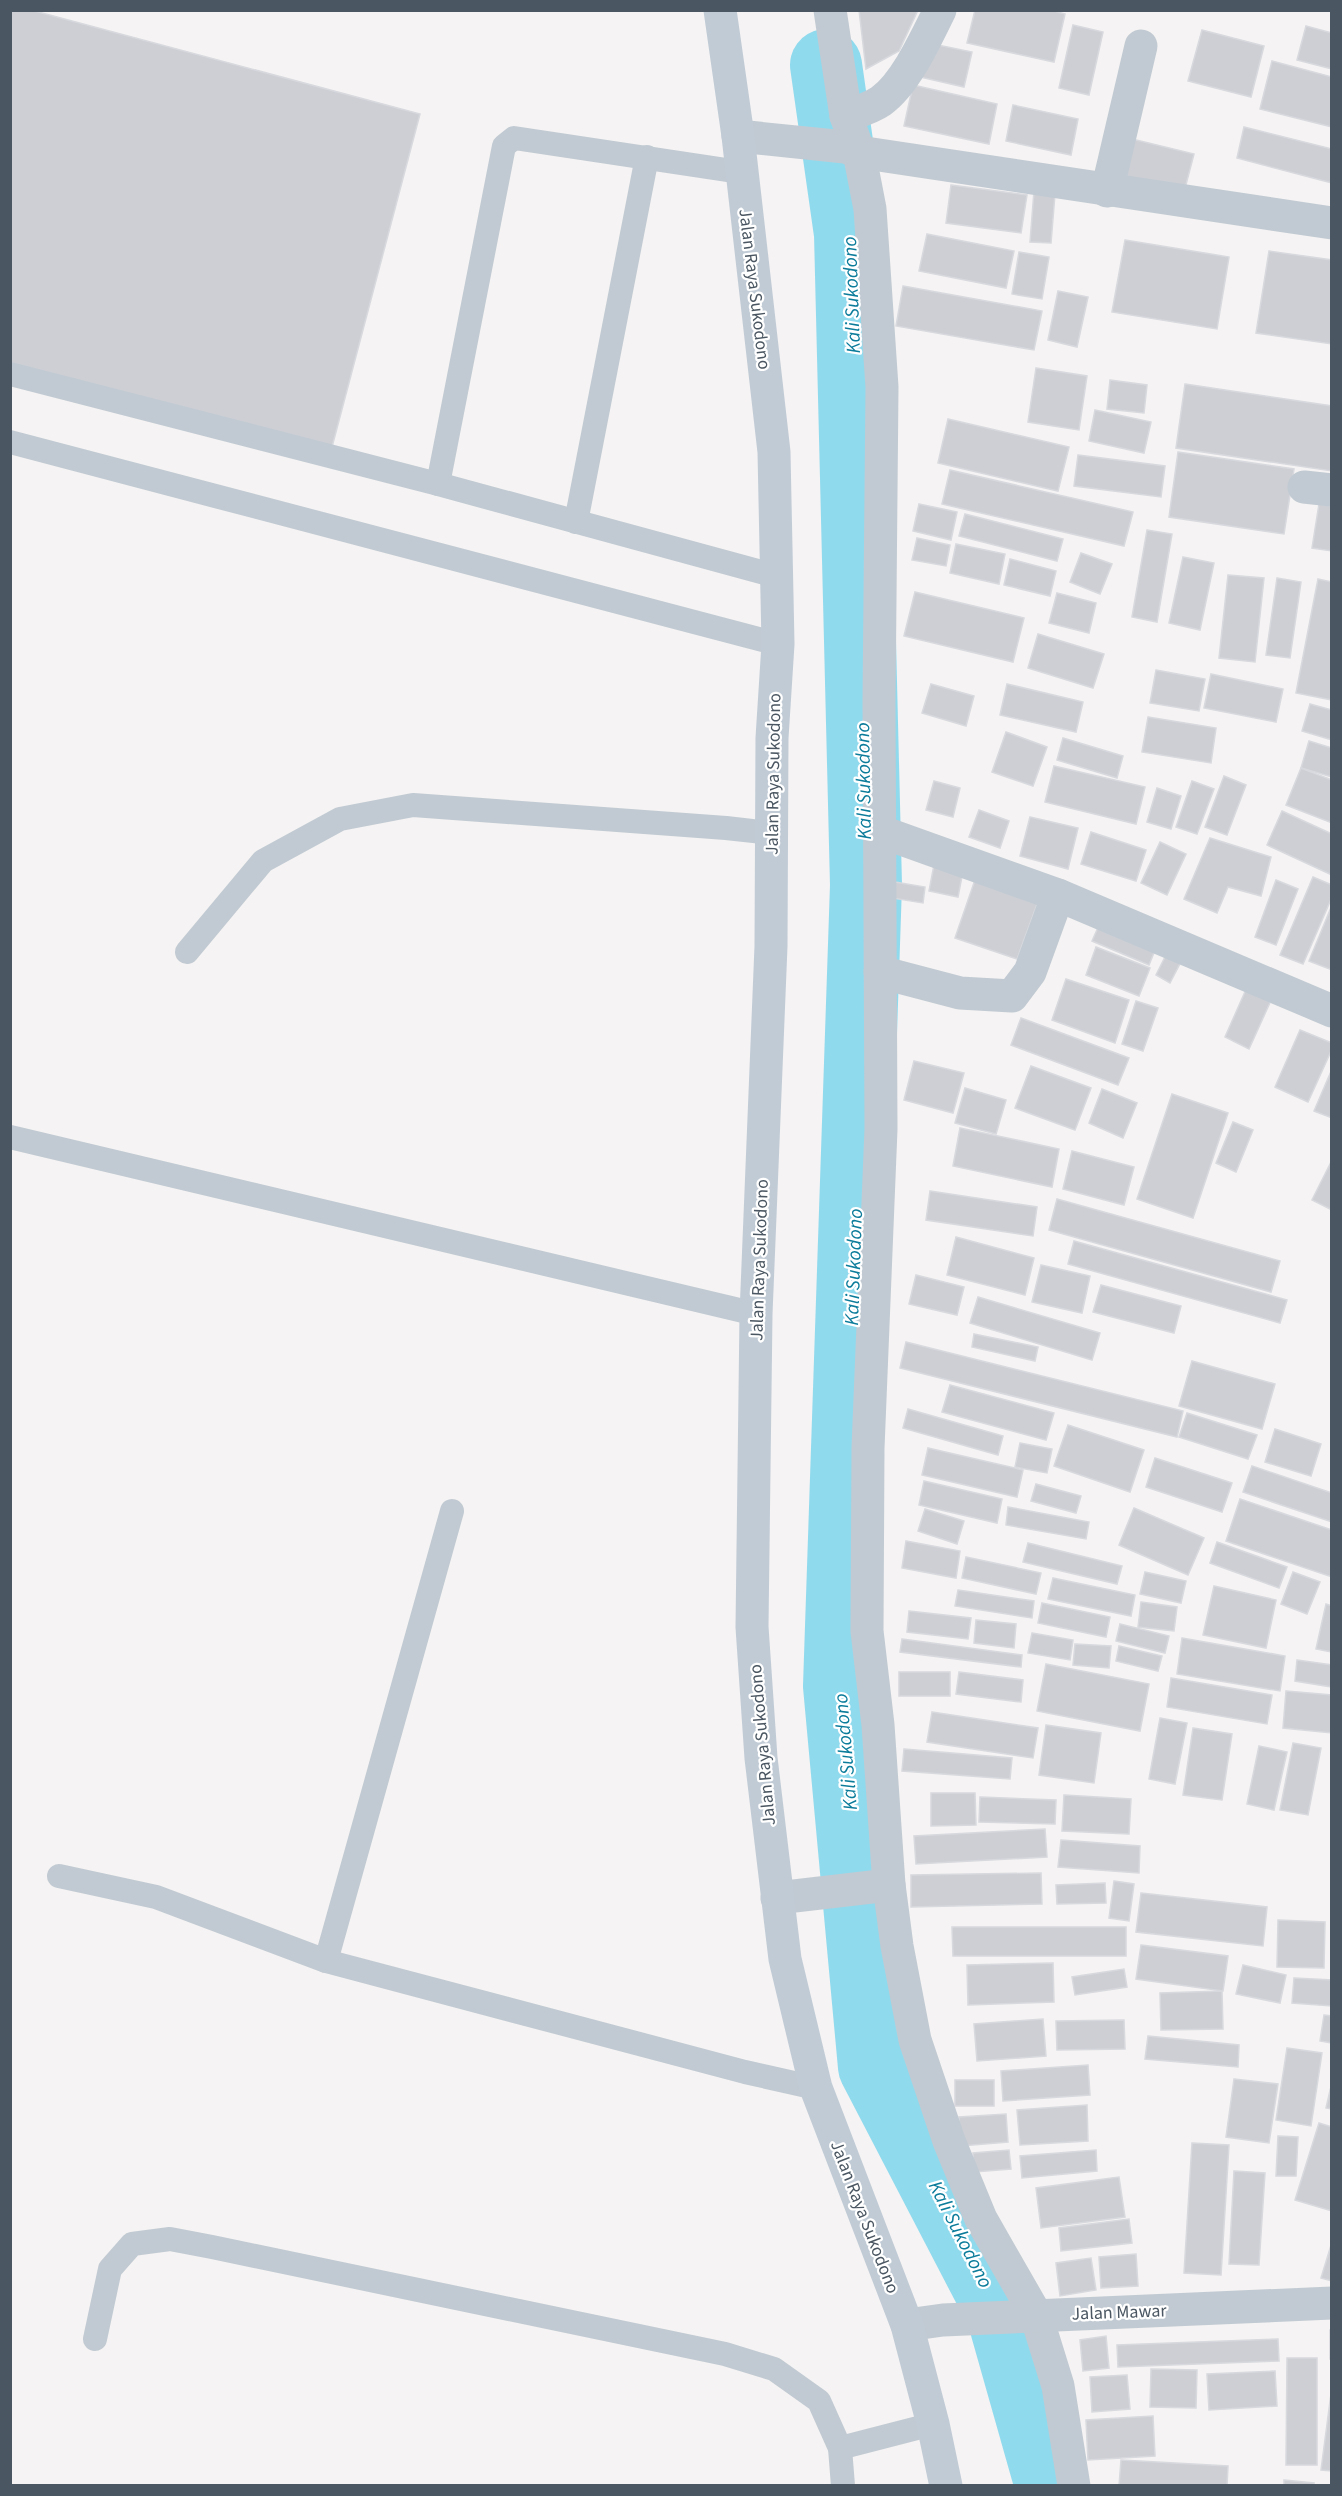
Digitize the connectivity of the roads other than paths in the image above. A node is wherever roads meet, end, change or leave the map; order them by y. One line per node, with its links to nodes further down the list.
1 (720, 10): 5 (main road, Jalan Raya Sukodono)
2 (830, 10): 6 (street)
3 (940, 10): 6 (street)
4 (1141, 46): 9 (street)
5 (738, 136): 6 (street); 8 (main road, Jalan Raya Sukodono)
6 (850, 139): 9 (street); 17 (street)
7 (647, 157): 8 (lane); 13 (lane); 14 (lane)
8 (740, 172): 15 (main road, Jalan Raya Sukodono)
9 (1107, 191): 10 (street)
10 (1332, 224)
11 (10, 374): 13 (lane)
12 (10, 442): 16 (lane)
13 (438, 484): 14 (lane)
14 (576, 522): 15 (lane)
15 (777, 576): 16 (main road, Jalan Raya Sukodono)
16 (778, 644): 18 (main road, Jalan Raya Sukodono)
17 (879, 831): 19 (street); 21 (street)
18 (771, 833): 20 (lane); 24 (main road, Jalan Raya Sukodono)
19 (1058, 894): 21 (street); 22 (street)
20 (187, 952)
21 (880, 972): 27 (street)
22 (1332, 1011)
23 (10, 1137): 24 (lane)
24 (756, 1314): 28 (main road, Jalan Raya Sukodono)
25 (452, 1511): 29 (lane)
26 (59, 1876): 29 (lane)
27 (883, 1886): 28 (street); 32 (street)
28 (789, 1897): 30 (main road, Jalan Raya Sukodono)
29 (326, 1961): 30 (lane)
30 (816, 2088): 33 (main road, Jalan Raya Sukodono)
31 (1332, 2303): 32 (street, Jalan Mawar)
32 (1027, 2316): 33 (street, Jalan Mawar); 39 (street)
33 (907, 2325): 35 (main road, Jalan Raya Sukodono)
34 (95, 2339): 36 (lane)
35 (933, 2424): 36 (lane); 38 (main road, Jalan Raya Sukodono)
36 (840, 2448): 37 (lane)
37 (843, 2486)
38 (946, 2486)
39 (1074, 2486)

